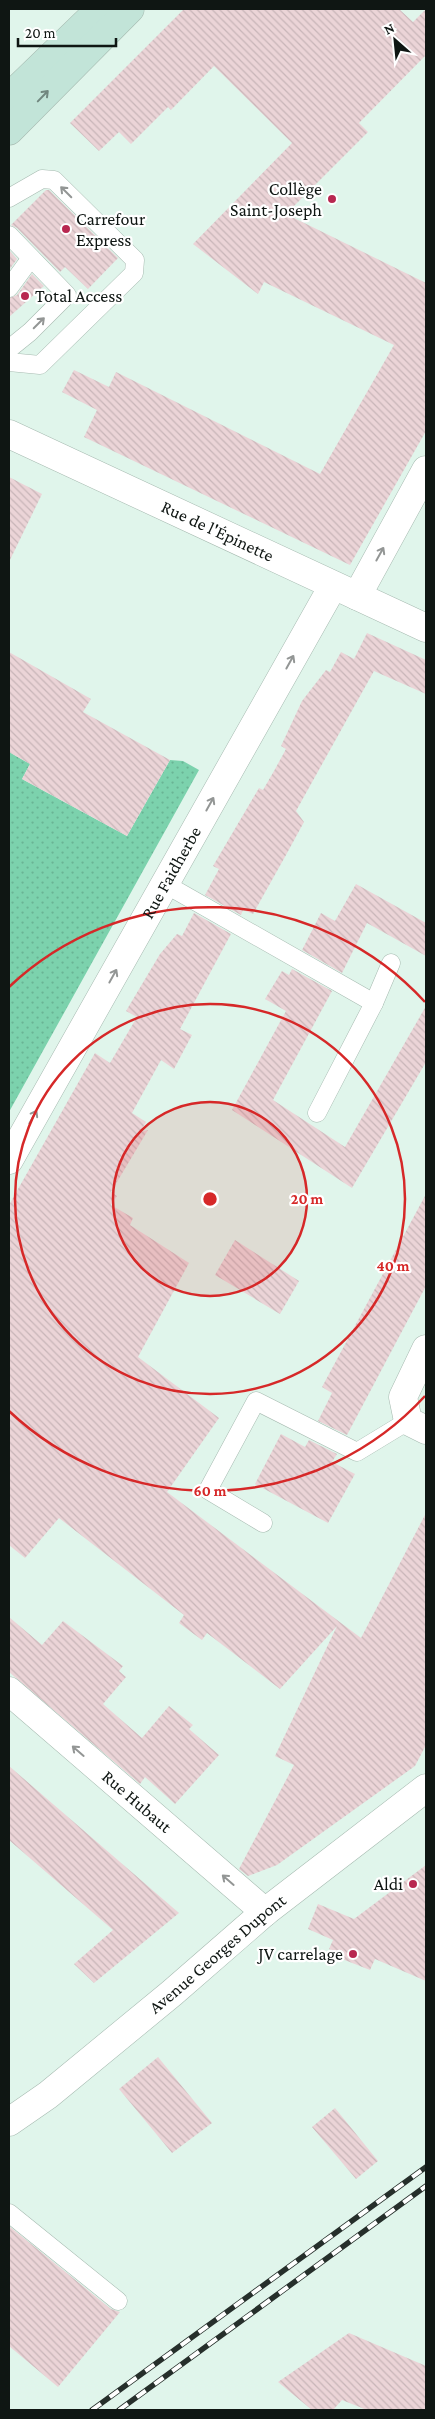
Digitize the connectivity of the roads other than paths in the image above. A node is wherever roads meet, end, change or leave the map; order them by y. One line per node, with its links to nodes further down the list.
1 (100, 9): 3 (main road)
2 (130, 9): 4 (main road, one-way to 2)
3 (9, 98)
4 (9, 131)
5 (9, 198): 10 (lane, one-way to 5)
6 (11, 245): 7 (lane)
7 (31, 258): 8 (lane); 9 (lane, one-way to 7)
8 (9, 288)
9 (9, 349)
10 (9, 362)
11 (9, 434): 13 (street, Rue de l'Épinette)
12 (426, 470): 13 (street, Rue Faidherbe, one-way to 12)
13 (345, 591): 14 (street, Rue de l'Épinette); 15 (street, Rue Faidherbe, one-way to 13)
14 (426, 628)
15 (165, 884): 17 (lane); 19 (street, Rue Faidherbe, one-way to 15)
16 (391, 964): 17 (lane)
17 (374, 1003): 18 (lane)
18 (317, 1113)
19 (9, 1160)
20 (426, 1349): 21 (street)
21 (413, 1416): 22 (lane)
22 (263, 1523)
23 (9, 1691): 25 (street, Rue Hubaut, one-way to 23)
24 (426, 1788): 25 (street, Avenue Georges Dupont)
25 (264, 1912): 26 (street, Avenue Georges Dupont)
26 (9, 2122)
27 (9, 2213): 28 (lane)
28 (118, 2300)

